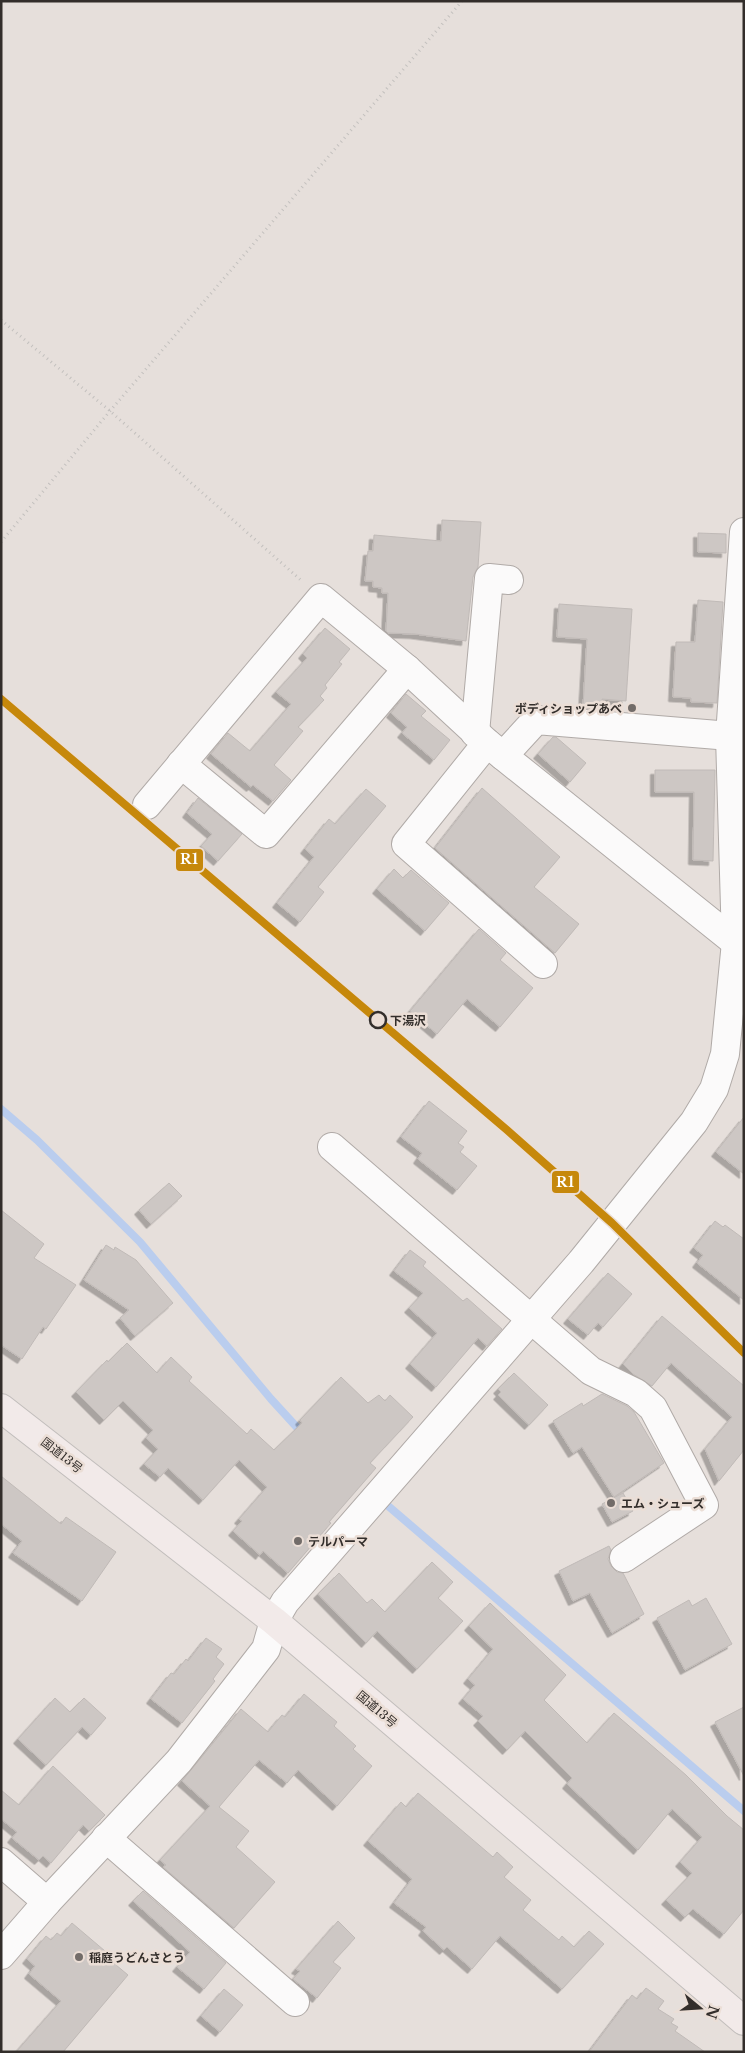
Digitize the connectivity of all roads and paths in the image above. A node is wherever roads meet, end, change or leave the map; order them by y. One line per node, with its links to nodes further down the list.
1 (462, 1): 3 (path)
2 (1, 320): 3 (path)
3 (110, 411): 5 (path); 7 (path)
4 (744, 532): 9 (street)
5 (1, 542)
6 (510, 580): 10 (street)
7 (321, 598): 8 (street); 11 (street)
8 (407, 668): 10 (street); 11 (street)
9 (730, 736): 10 (street); 13 (street)
10 (488, 744): 13 (street); 14 (street)
11 (181, 764): 12 (street)
12 (147, 805)
13 (740, 945): 16 (street)
14 (542, 964)
15 (332, 1147): 16 (street)
16 (532, 1319): 18 (street); 19 (street)
17 (1, 1408): 19 (highway, 国道13号)
18 (624, 1558)
19 (274, 1621): 20 (street); 25 (highway, 国道13号)
20 (106, 1838): 22 (street); 24 (street)
21 (1, 1862): 22 (street)
22 (47, 1902): 23 (street)
23 (2, 1952)
24 (295, 2002)
25 (744, 2021)

